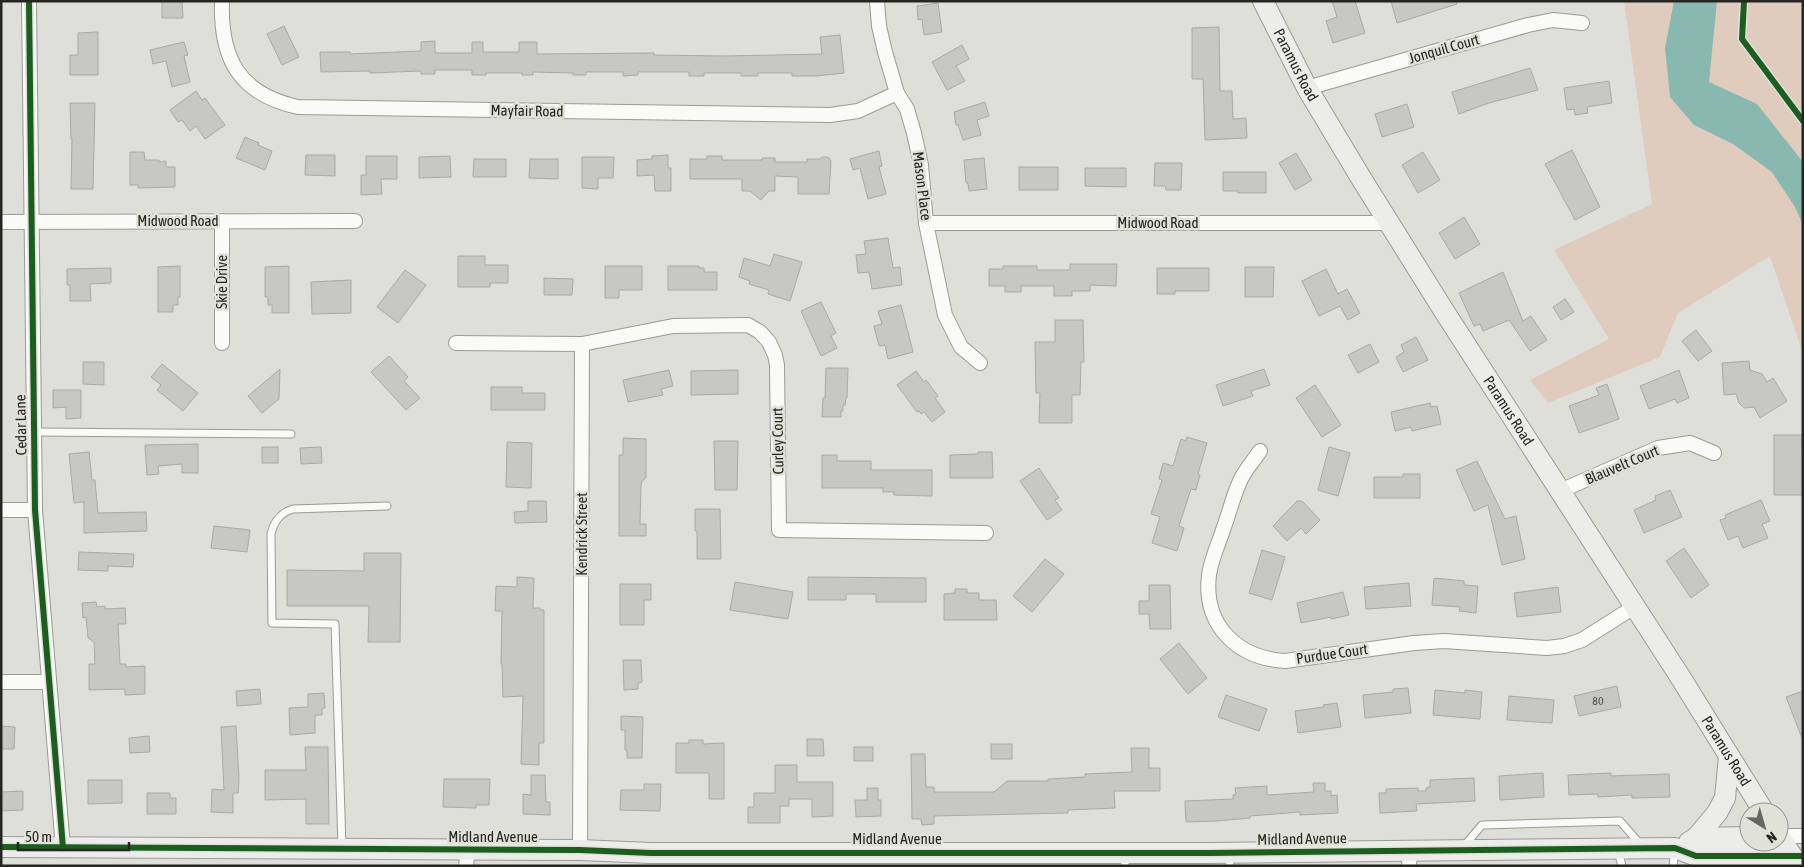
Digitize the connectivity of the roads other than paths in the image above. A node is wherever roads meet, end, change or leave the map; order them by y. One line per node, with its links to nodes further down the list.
1 (29, 1): 11 (street, Cedar Lane)
2 (222, 1): 7 (street, Mayfair Road)
3 (877, 1): 7 (street, Mason Place)
4 (1263, 1): 6 (street, Paramus Road)
5 (1582, 23): 6 (street, Jonquil Court)
6 (1307, 88): 13 (street, Paramus Road)
7 (897, 92): 12 (street, Mason Place)
8 (222, 221): 9 (street, Midwood Road); 11 (street, Midwood Road); 14 (street, Skie Drive)
9 (355, 221)
10 (1, 222): 11 (street, Midwood Road)
11 (31, 222): 18 (street, Cedar Lane)
12 (926, 223): 13 (street, Midwood Road); 17 (street, Mason Place)
13 (1389, 223): 22 (street, Paramus Road)
14 (222, 343)
15 (456, 343): 16 (street)
16 (582, 344): 26 (street, Curley Court); 42 (street, Kendrick Street)
17 (980, 362)
18 (34, 432): 19 (lane); 25 (street, Cedar Lane)
19 (291, 434)
20 (1260, 451): 27 (street, Purdue Court)
21 (1714, 453): 22 (street, Blauvelt Court)
22 (1560, 491): 27 (street, Paramus Road)
23 (387, 506): 40 (lane)
24 (1, 510): 25 (street)
25 (35, 510): 29 (street, Cedar Lane)
26 (986, 533)
27 (1634, 607): 30 (street, Paramus Road)
28 (1, 682): 29 (street)
29 (49, 682): 37 (street, Cedar Lane)
30 (1729, 756): 31 (street, Paramus Road); 35 (street)
31 (1758, 802)
32 (1789, 836): 33 (street)
33 (1803, 836)
34 (1739, 837): 35 (street, Midland Avenue)
35 (1696, 838): 44 (street, Midland Avenue)
36 (1, 847): 37 (street, Midland Avenue)
37 (63, 848): 40 (street, Midland Avenue)
38 (1644, 848): 41 (lane); 43 (street, Midland Avenue); 44 (street, Midland Avenue)
39 (1789, 848): 50 (street)
40 (342, 849): 45 (street, Midland Avenue)
41 (1462, 849): 43 (street, Midland Avenue); 46 (street, Midland Avenue)
42 (580, 850): 45 (street, Midland Avenue); 47 (street, Midland Avenue)
43 (1620, 857)
44 (1674, 857): 50 (street, Midland Avenue)
45 (467, 858)
46 (1409, 858): 49 (street, Midland Avenue)
47 (650, 859): 48 (street, Midland Avenue)
48 (992, 859): 51 (street, Midland Avenue)
49 (1229, 859): 51 (street, Midland Avenue)
50 (1798, 859)
51 (1125, 860)

